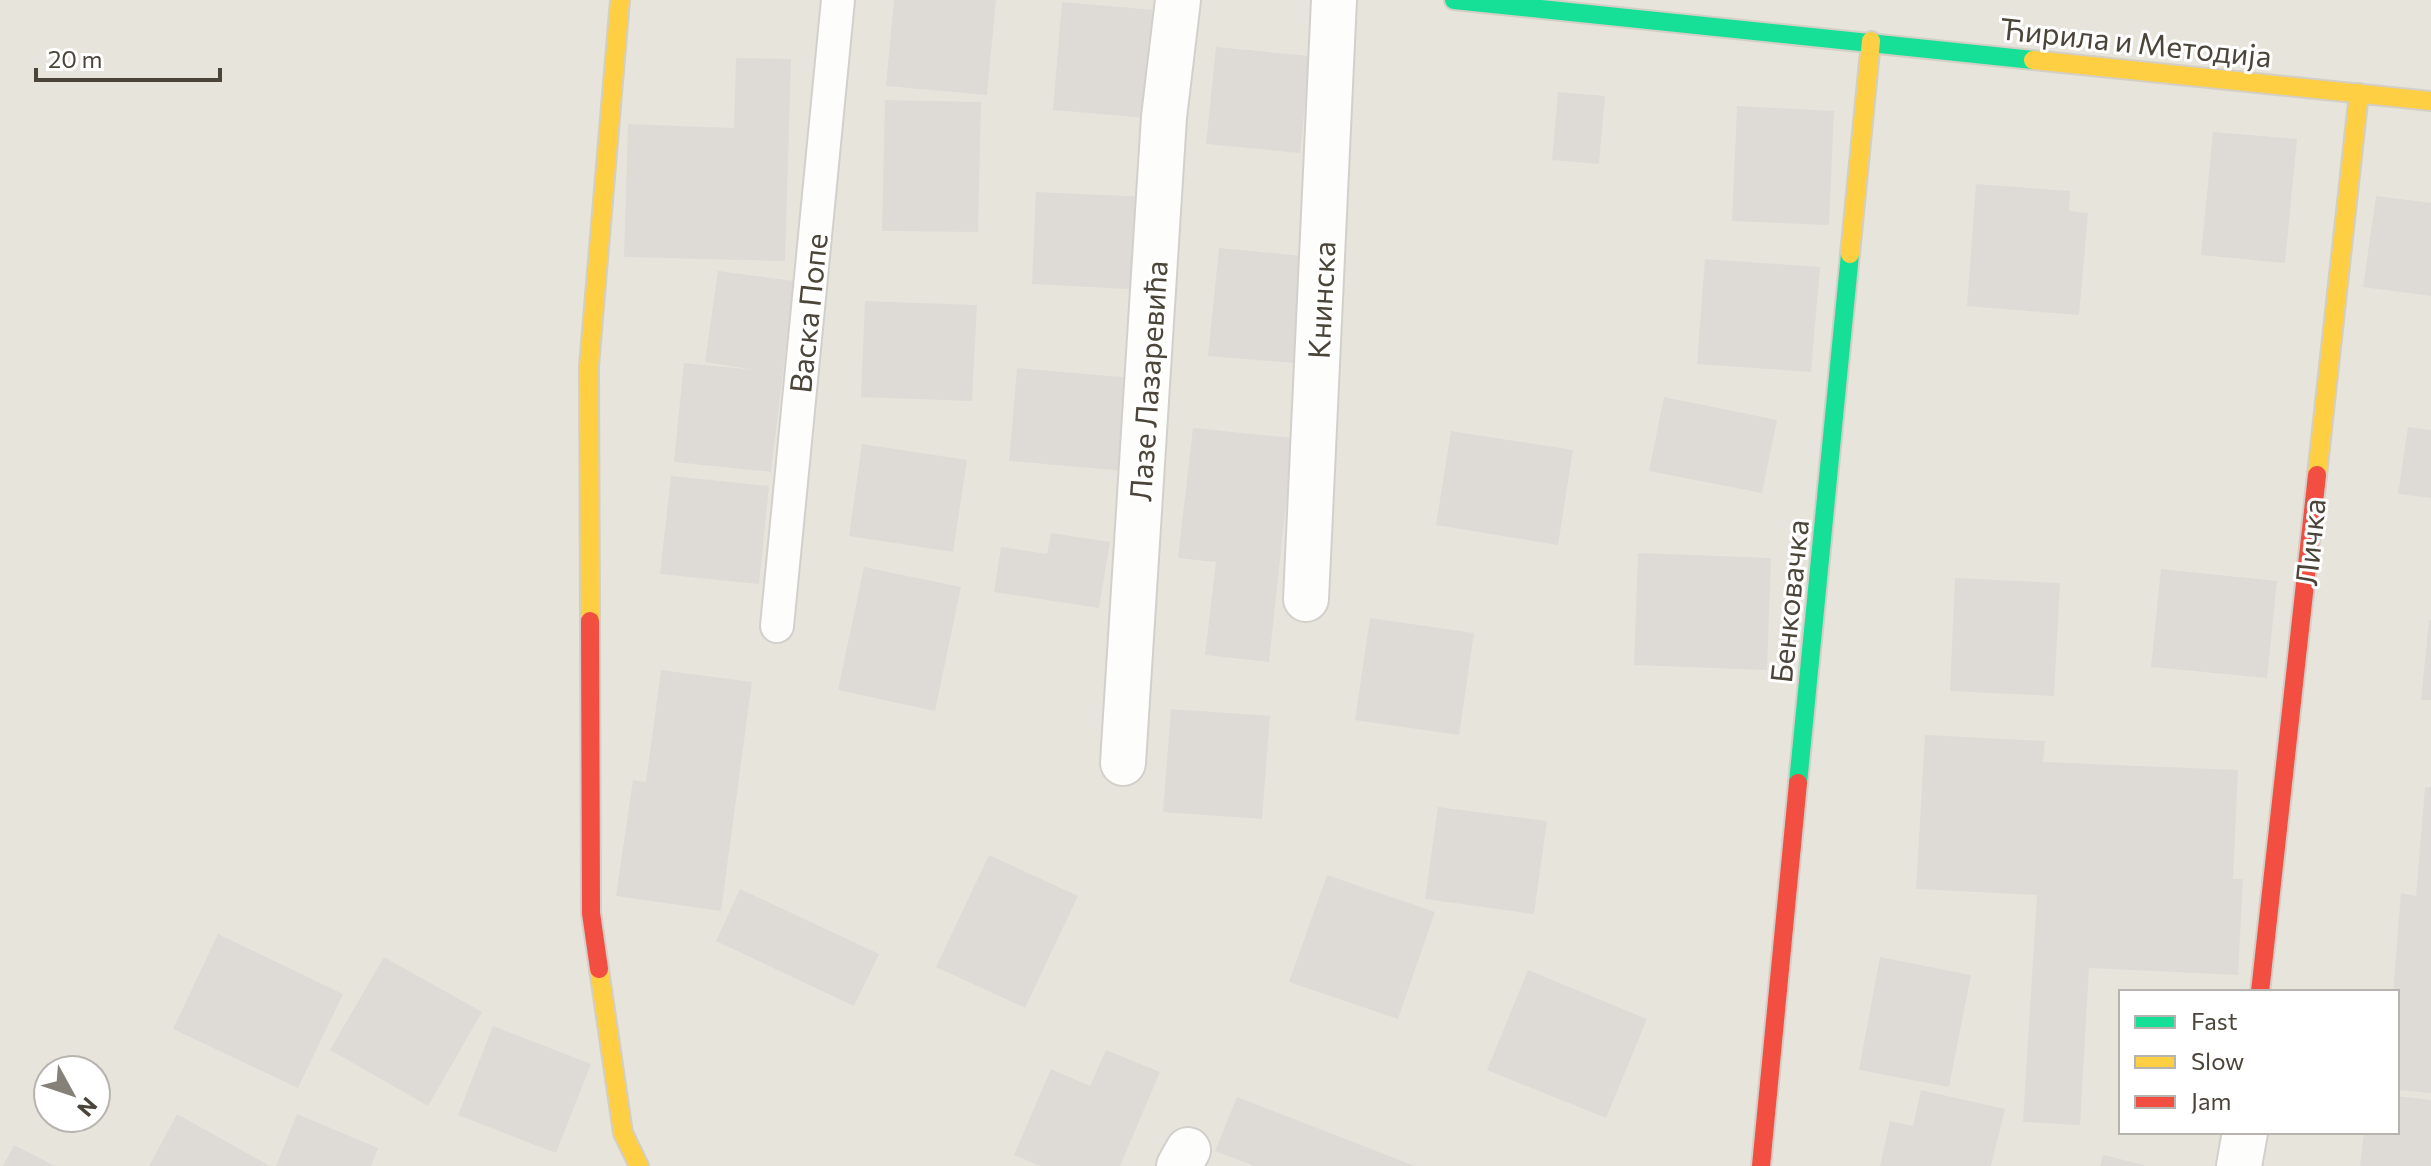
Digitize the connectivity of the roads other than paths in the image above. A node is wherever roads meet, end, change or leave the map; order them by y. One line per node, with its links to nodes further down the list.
1 (620, 0): 14 (street)
2 (838, 0): 10 (lane, Васка Попе)
3 (1178, 0): 11 (street, Лазе Лазаревића)
4 (1334, 0): 9 (street, Книнска)
5 (1454, 0): 6 (street, Ћирила и Методија)
6 (1871, 41): 7 (street, Ћирила и Методија); 15 (street, Бенковачка)
7 (2359, 93): 8 (street, Ћирила и Методија); 12 (street, Личка)
8 (2431, 101)
9 (1306, 599)
10 (777, 626)
11 (1123, 763)
12 (2260, 990)
13 (2245, 1134): 16 (street)
14 (639, 1166)
15 (1761, 1166)
16 (2239, 1166)

